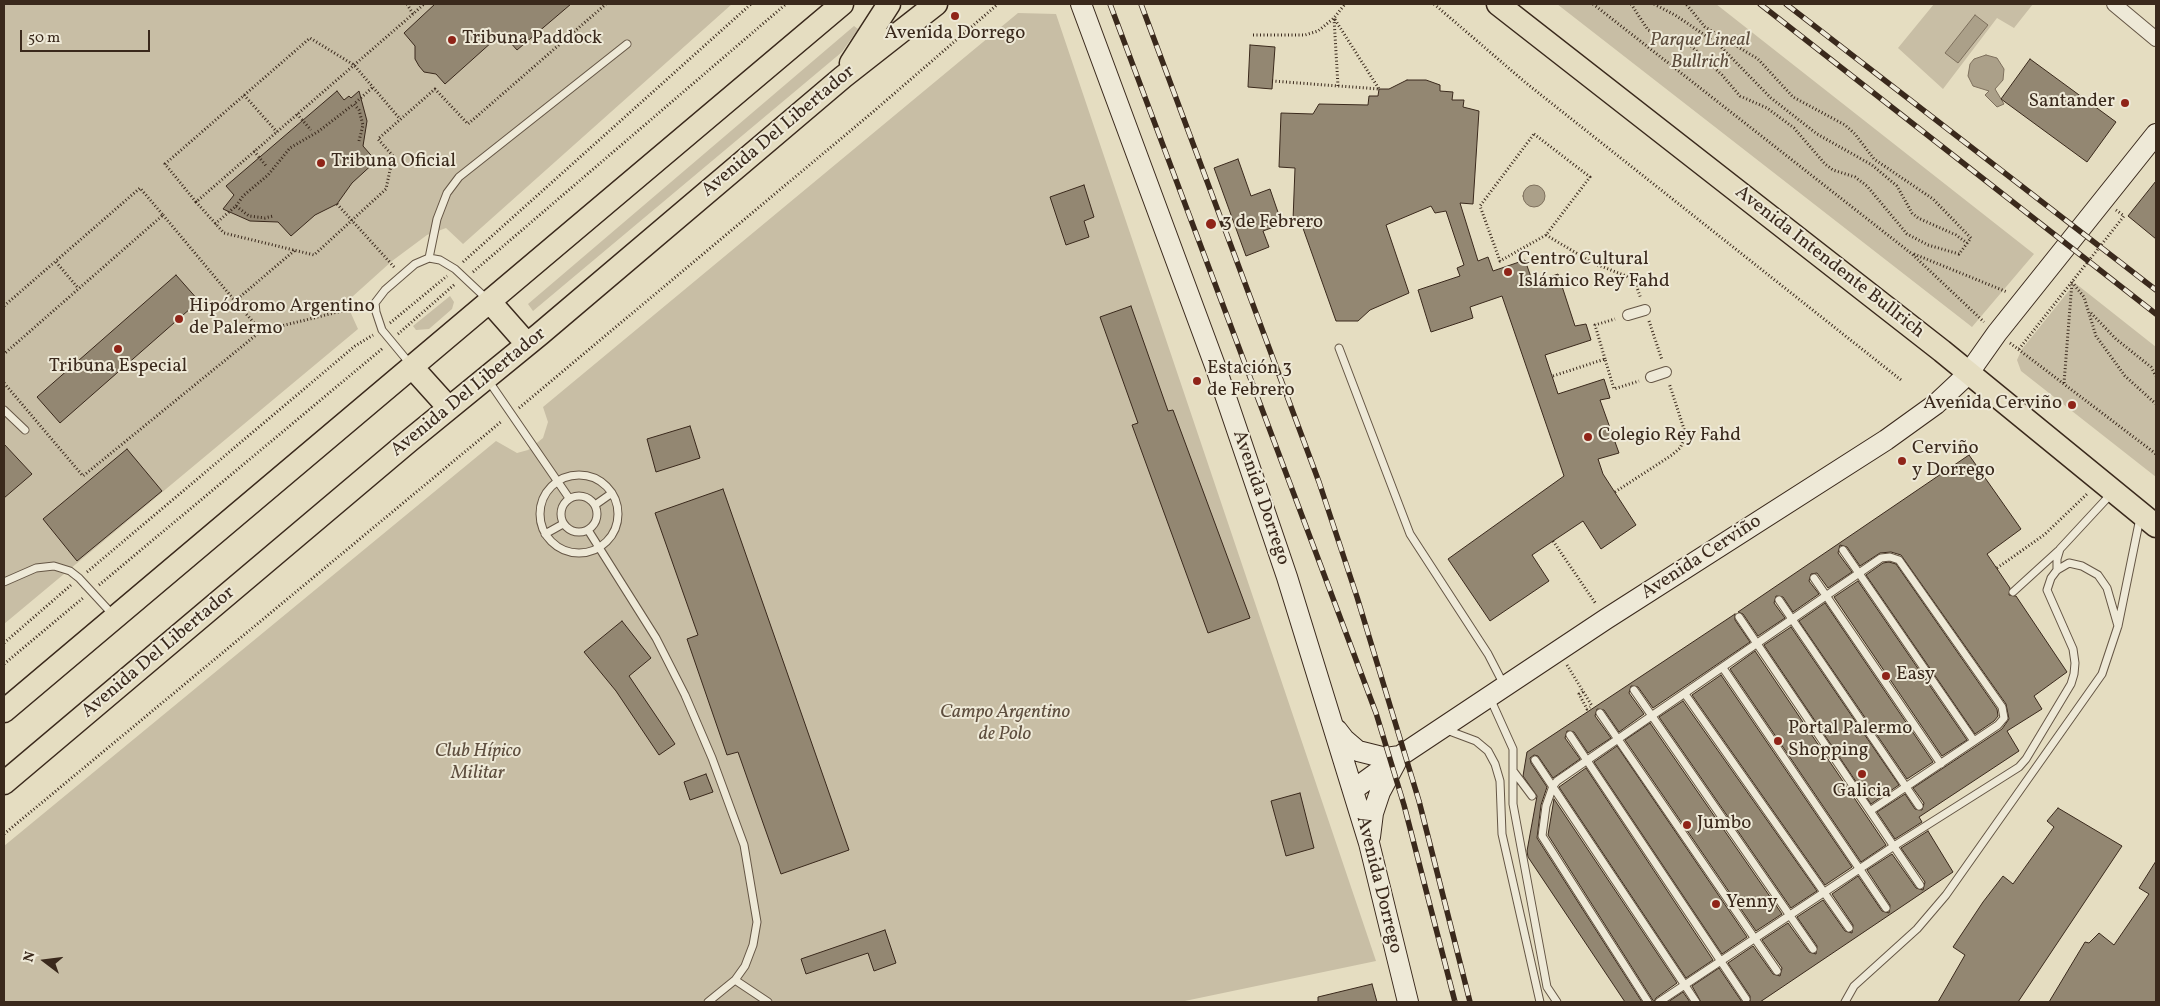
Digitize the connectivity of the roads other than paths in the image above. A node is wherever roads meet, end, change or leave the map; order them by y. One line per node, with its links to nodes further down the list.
1 (842, 4): 12 (main road)
2 (889, 4): 9 (main road)
3 (936, 4): 9 (main road, Avenida Del Libertador)
4 (1081, 4): 56 (main road, Avenida Dorrego)
5 (1498, 4): 19 (main road, Avenida Intendente Bullrich)
6 (2114, 4): 7 (street)
7 (2156, 39)
8 (627, 44): 11 (lane)
9 (843, 77): 15 (main road, Avenida Del Libertador)
10 (2156, 134): 19 (main road, Avenida Cerviño)
11 (429, 258): 12 (lane); 17 (lane)
12 (490, 302): 15 (main road); 17 (main road)
13 (1645, 310): 14 (street)
14 (1628, 314)
15 (527, 344): 21 (main road, Avenida Del Libertador)
16 (1339, 348): 51 (lane)
17 (412, 367): 22 (main road); 44 (main road)
18 (1666, 372): 20 (street)
19 (1968, 374): 26 (main road, Avenida Intendente Bullrich); 51 (main road, Avenida Cerviño)
20 (1651, 377)
21 (486, 378): 22 (main road, Avenida Del Libertador); 25 (lane)
22 (449, 408): 66 (main road, Avenida Del Libertador)
23 (4, 410): 24 (lane)
24 (25, 430)
25 (558, 481): 27 (lane); 28 (lane); 33 (lane)
26 (2107, 486): 30 (main road, Avenida Intendente Bullrich); 36 (lane)
27 (612, 493): 29 (lane); 34 (lane)
28 (569, 498): 29 (lane); 31 (lane)
29 (595, 505): 32 (lane)
30 (2149, 520): 47 (lane)
31 (563, 524): 32 (lane); 33 (lane)
32 (588, 530): 34 (lane)
33 (545, 534): 34 (lane)
34 (598, 548): 85 (lane)
35 (1843, 550): 38 (lane)
36 (2060, 550): 37 (lane); 41 (lane)
37 (2057, 570): 47 (lane); 74 (lane)
38 (1861, 574): 42 (lane); 60 (lane); 60 (lane)
39 (1814, 578): 42 (lane)
40 (4, 582): 44 (lane)
41 (2013, 592)
42 (1827, 597): 46 (lane); 64 (lane)
43 (1779, 600): 46 (lane)
44 (114, 616): 54 (main road)
45 (1739, 618): 48 (lane)
46 (1792, 620): 48 (lane); 68 (lane)
47 (2118, 626): 96 (lane)
48 (1757, 645): 49 (lane); 72 (lane)
49 (1723, 668): 52 (lane); 75 (lane)
50 (1634, 690): 55 (lane)
51 (1498, 693): 57 (main road, Avenida Cerviño); 65 (lane)
52 (1685, 694): 55 (lane); 77 (lane)
53 (1595, 709): 59 (lane)
54 (4, 711)
55 (1652, 716): 59 (lane); 79 (lane)
56 (1333, 724): 61 (main road); 69 (main road, Avenida Dorrego)
57 (1441, 728): 61 (main road, Avenida Cerviño); 91 (lane)
58 (1570, 735): 63 (lane)
59 (1619, 739): 63 (lane); 81 (lane)
60 (1974, 742): 64 (lane)
61 (1400, 756): 69 (main road, Avenida Cerviño); 73 (main road)
62 (1535, 760): 67 (lane)
63 (1588, 760): 67 (lane); 83 (lane)
64 (1940, 764): 68 (lane)
65 (1514, 772): 70 (lane); 92 (lane)
66 (4, 783)
67 (1553, 786): 86 (lane); 93 (lane)
68 (1906, 787): 71 (lane); 72 (lane)
69 (1353, 790): 73 (main road, Avenida Dorrego)
70 (1532, 796)
71 (1919, 806)
72 (1870, 811): 74 (lane)
73 (1369, 843): 90 (main road, Avenida Dorrego)
74 (1896, 845): 75 (lane); 76 (lane)
75 (1860, 869): 77 (lane); 78 (lane)
76 (1920, 885)
77 (1825, 892): 79 (lane); 80 (lane)
78 (1886, 908)
79 (1790, 915): 81 (lane); 82 (lane)
80 (1848, 928)
81 (1755, 938): 83 (lane); 84 (lane)
82 (1812, 950)
83 (1721, 960): 86 (lane); 87 (lane)
84 (1777, 971)
85 (736, 980): 88 (lane); 89 (lane)
86 (1684, 984): 94 (lane); 95 (lane)
87 (1746, 999)
88 (708, 1002)
89 (768, 1002)
90 (1408, 1002)
91 (1540, 1002)
92 (1557, 1002)
93 (1648, 1002)
94 (1659, 1002)
95 (1696, 1002)
96 (1845, 1002)

